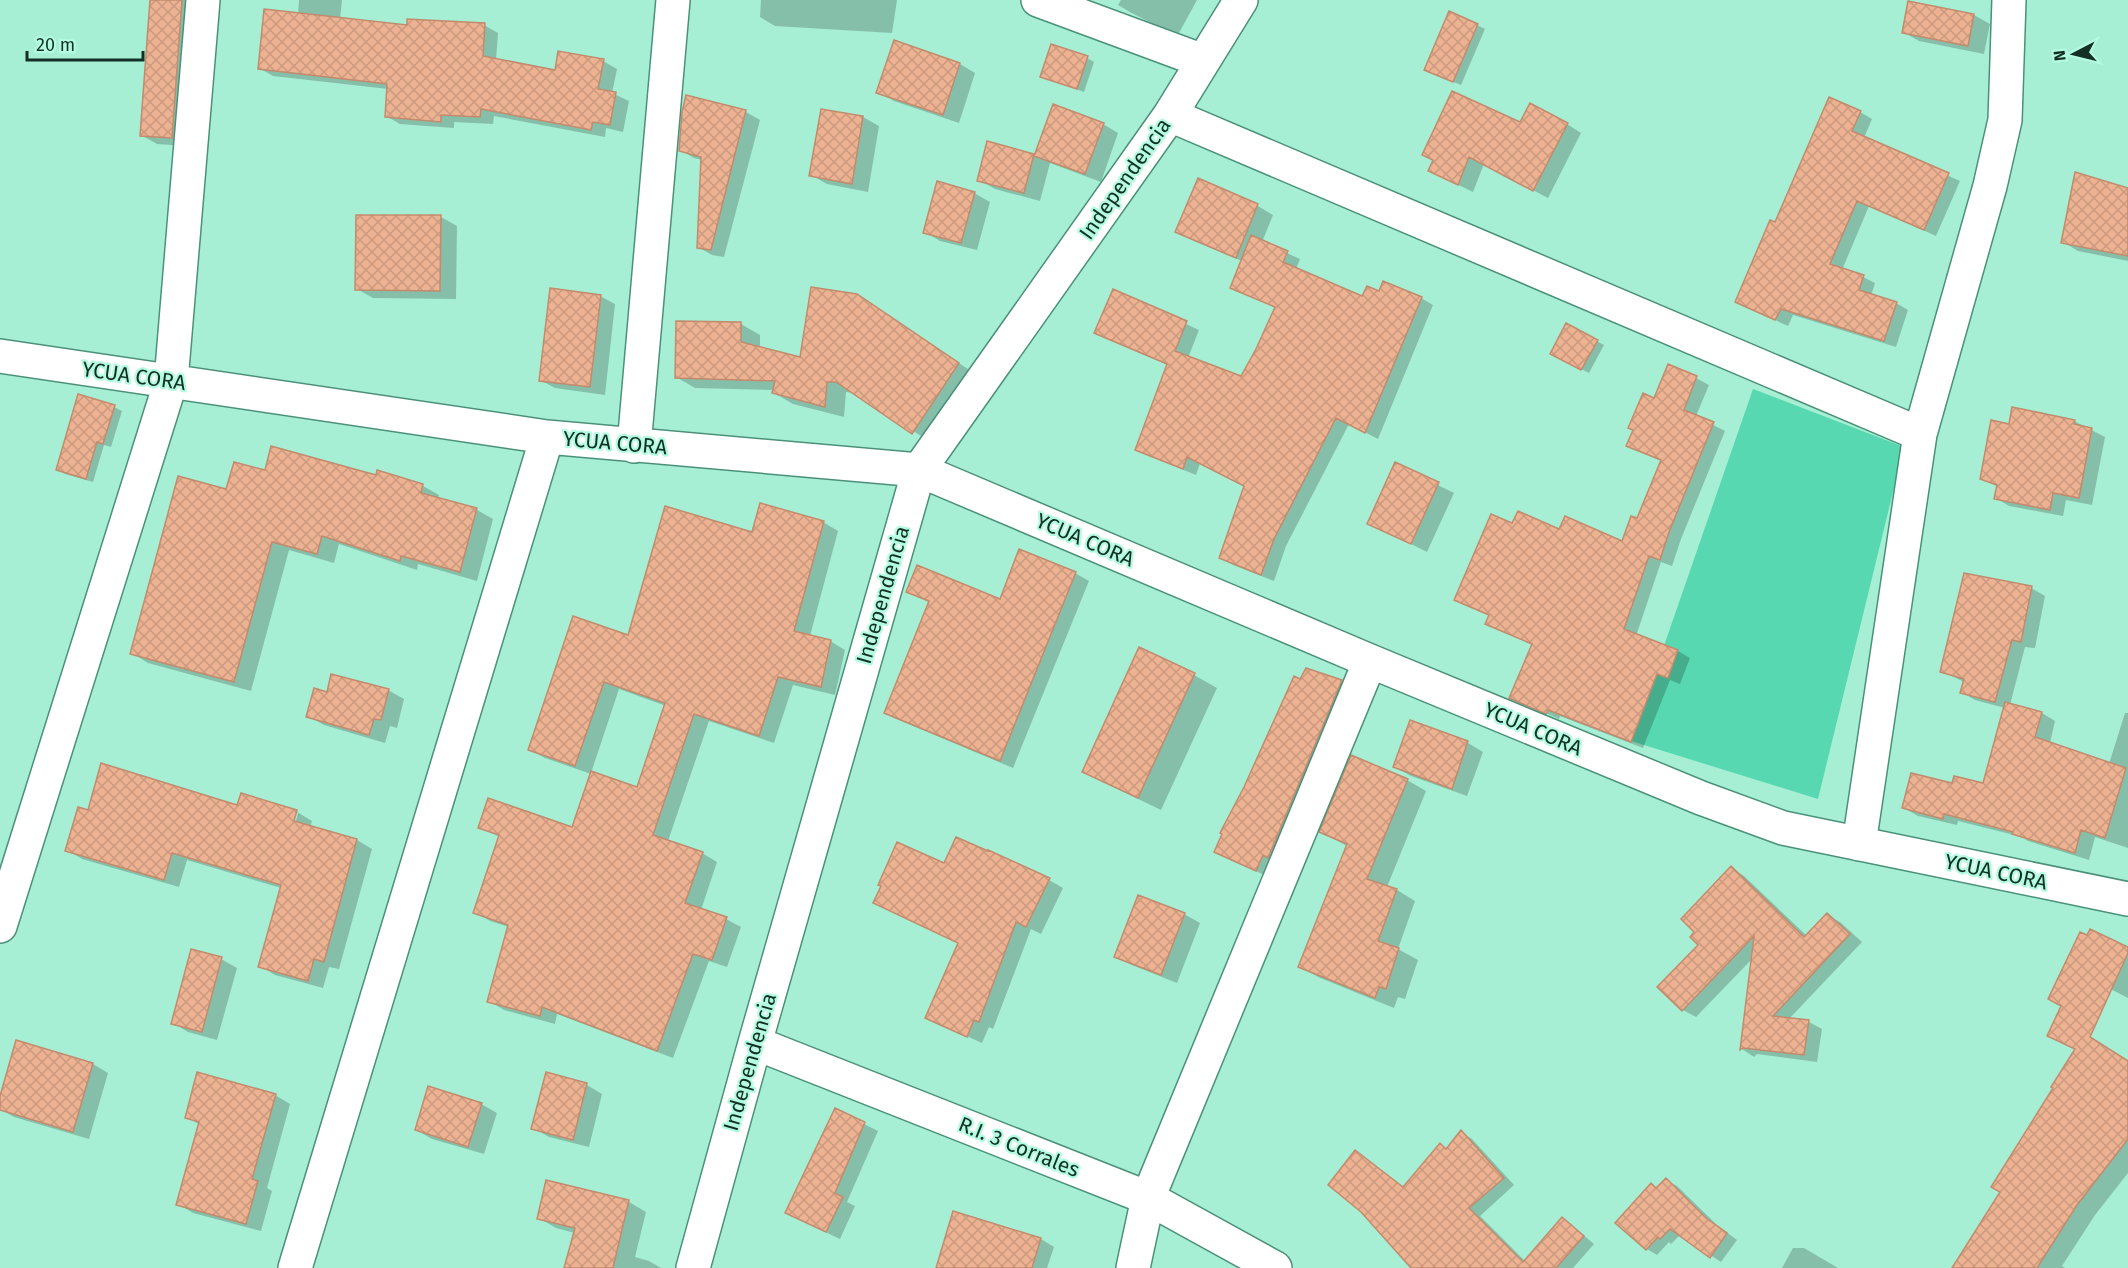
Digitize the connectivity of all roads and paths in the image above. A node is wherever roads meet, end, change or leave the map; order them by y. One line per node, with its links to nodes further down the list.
1 (203, 0): 9 (street)
2 (673, 0): 12 (street)
3 (1038, 0): 6 (street)
4 (1241, 0): 6 (street, Independencia)
5 (2009, 0): 10 (street)
6 (1203, 61): 7 (street, Independencia)
7 (1170, 116): 10 (street); 13 (street, Independencia)
8 (0, 356): 9 (street, YCUA CORA)
9 (171, 381): 11 (street, YCUA CORA); 17 (street)
10 (1920, 434): 15 (street)
11 (547, 437): 12 (street, YCUA CORA); 20 (street)
12 (634, 446): 13 (street, YCUA CORA)
13 (919, 470): 14 (street, YCUA CORA); 18 (street, Independencia)
14 (1370, 661): 15 (street, YCUA CORA); 19 (street)
15 (1858, 844): 16 (street, YCUA CORA)
16 (2128, 899)
17 (0, 926)
18 (755, 1043): 19 (street, R.I. 3 Corrales); 21 (street, Independencia)
19 (1148, 1198): 22 (street); 23 (street, R.I. 3 Corrales)
20 (295, 1268)
21 (693, 1268)
22 (1133, 1268)
23 (1275, 1268)

